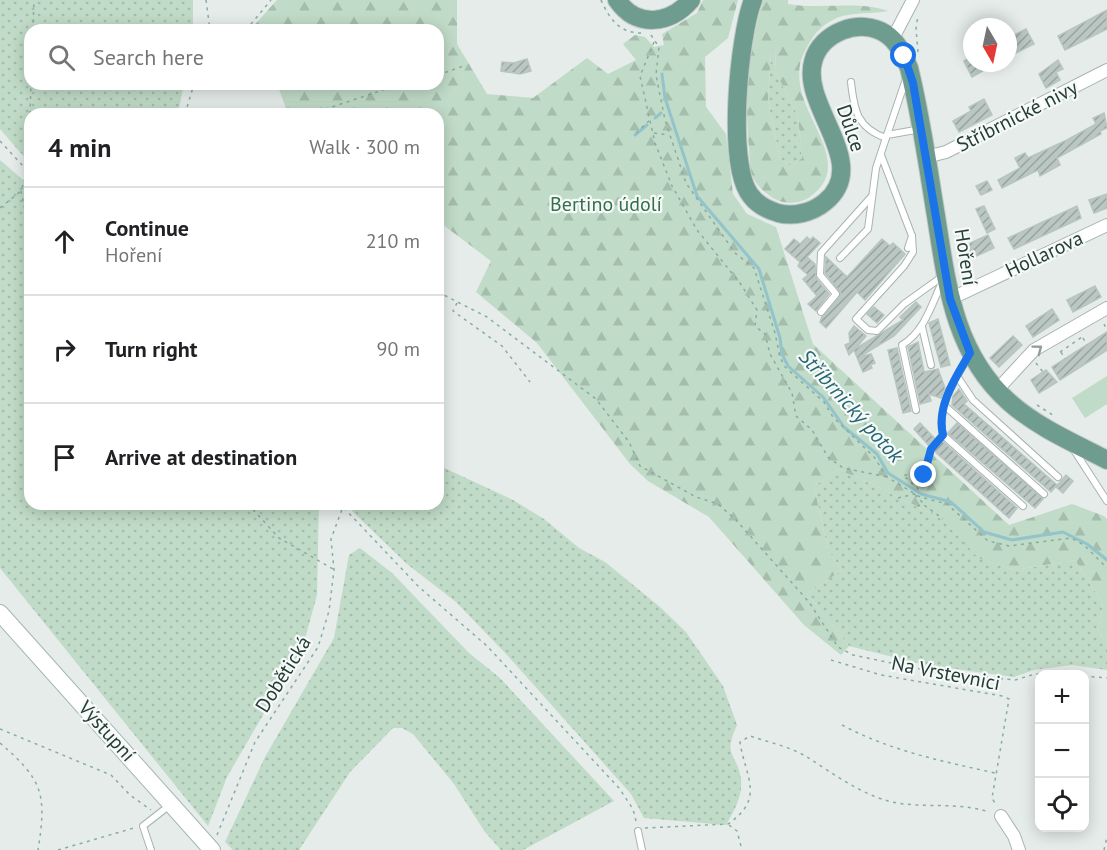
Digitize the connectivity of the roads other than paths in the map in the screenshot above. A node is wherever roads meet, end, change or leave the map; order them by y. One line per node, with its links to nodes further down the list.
1 (617, 0): 2 (main road)
2 (691, 0)
3 (753, 0): 5 (main road, Důlce)
4 (916, 4): 5 (street)
5 (892, 40): 6 (main road, Hoření)
6 (914, 63): 9 (main road, Hoření); 10 (lane)
7 (1107, 70): 12 (street, Stříbrnické nivy)
8 (851, 82): 10 (lane)
9 (921, 129): 10 (lane); 12 (main road, Hoření)
10 (887, 137): 11 (lane)
11 (881, 155): 13 (lane); 15 (lane)
12 (926, 157): 18 (main road, Hoření)
13 (873, 195): 17 (lane); 21 (lane)
14 (1107, 225): 19 (street, Hollarova)
15 (912, 236): 16 (lane); 18 (lane)
16 (908, 248)
17 (840, 258)
18 (945, 275): 19 (main road, Hoření); 22 (lane)
19 (950, 299): 23 (main road, Hoření)
20 (1107, 308): 26 (street, one-way to 20)
21 (821, 312)
22 (922, 327): 24 (lane); 28 (lane)
23 (970, 353): 25 (lane); 26 (main road, Hoření)
24 (931, 365)
25 (957, 376): 27 (lane); 31 (lane)
26 (996, 390): 29 (main road, Hoření)
27 (945, 406): 32 (lane); 34 (lane)
28 (916, 410)
29 (1067, 440): 30 (main road, Hoření); 33 (lane)
30 (1107, 460)
31 (1058, 477)
32 (1044, 494)
33 (1107, 501)
34 (1023, 506)
35 (0, 613): 36 (street, Výstupní)
36 (171, 804): 39 (lane); 40 (street, Výstupní)
37 (1001, 816): 42 (street)
38 (638, 831): 41 (lane)
39 (151, 850)
40 (211, 850)
41 (642, 850)
42 (1019, 850)

